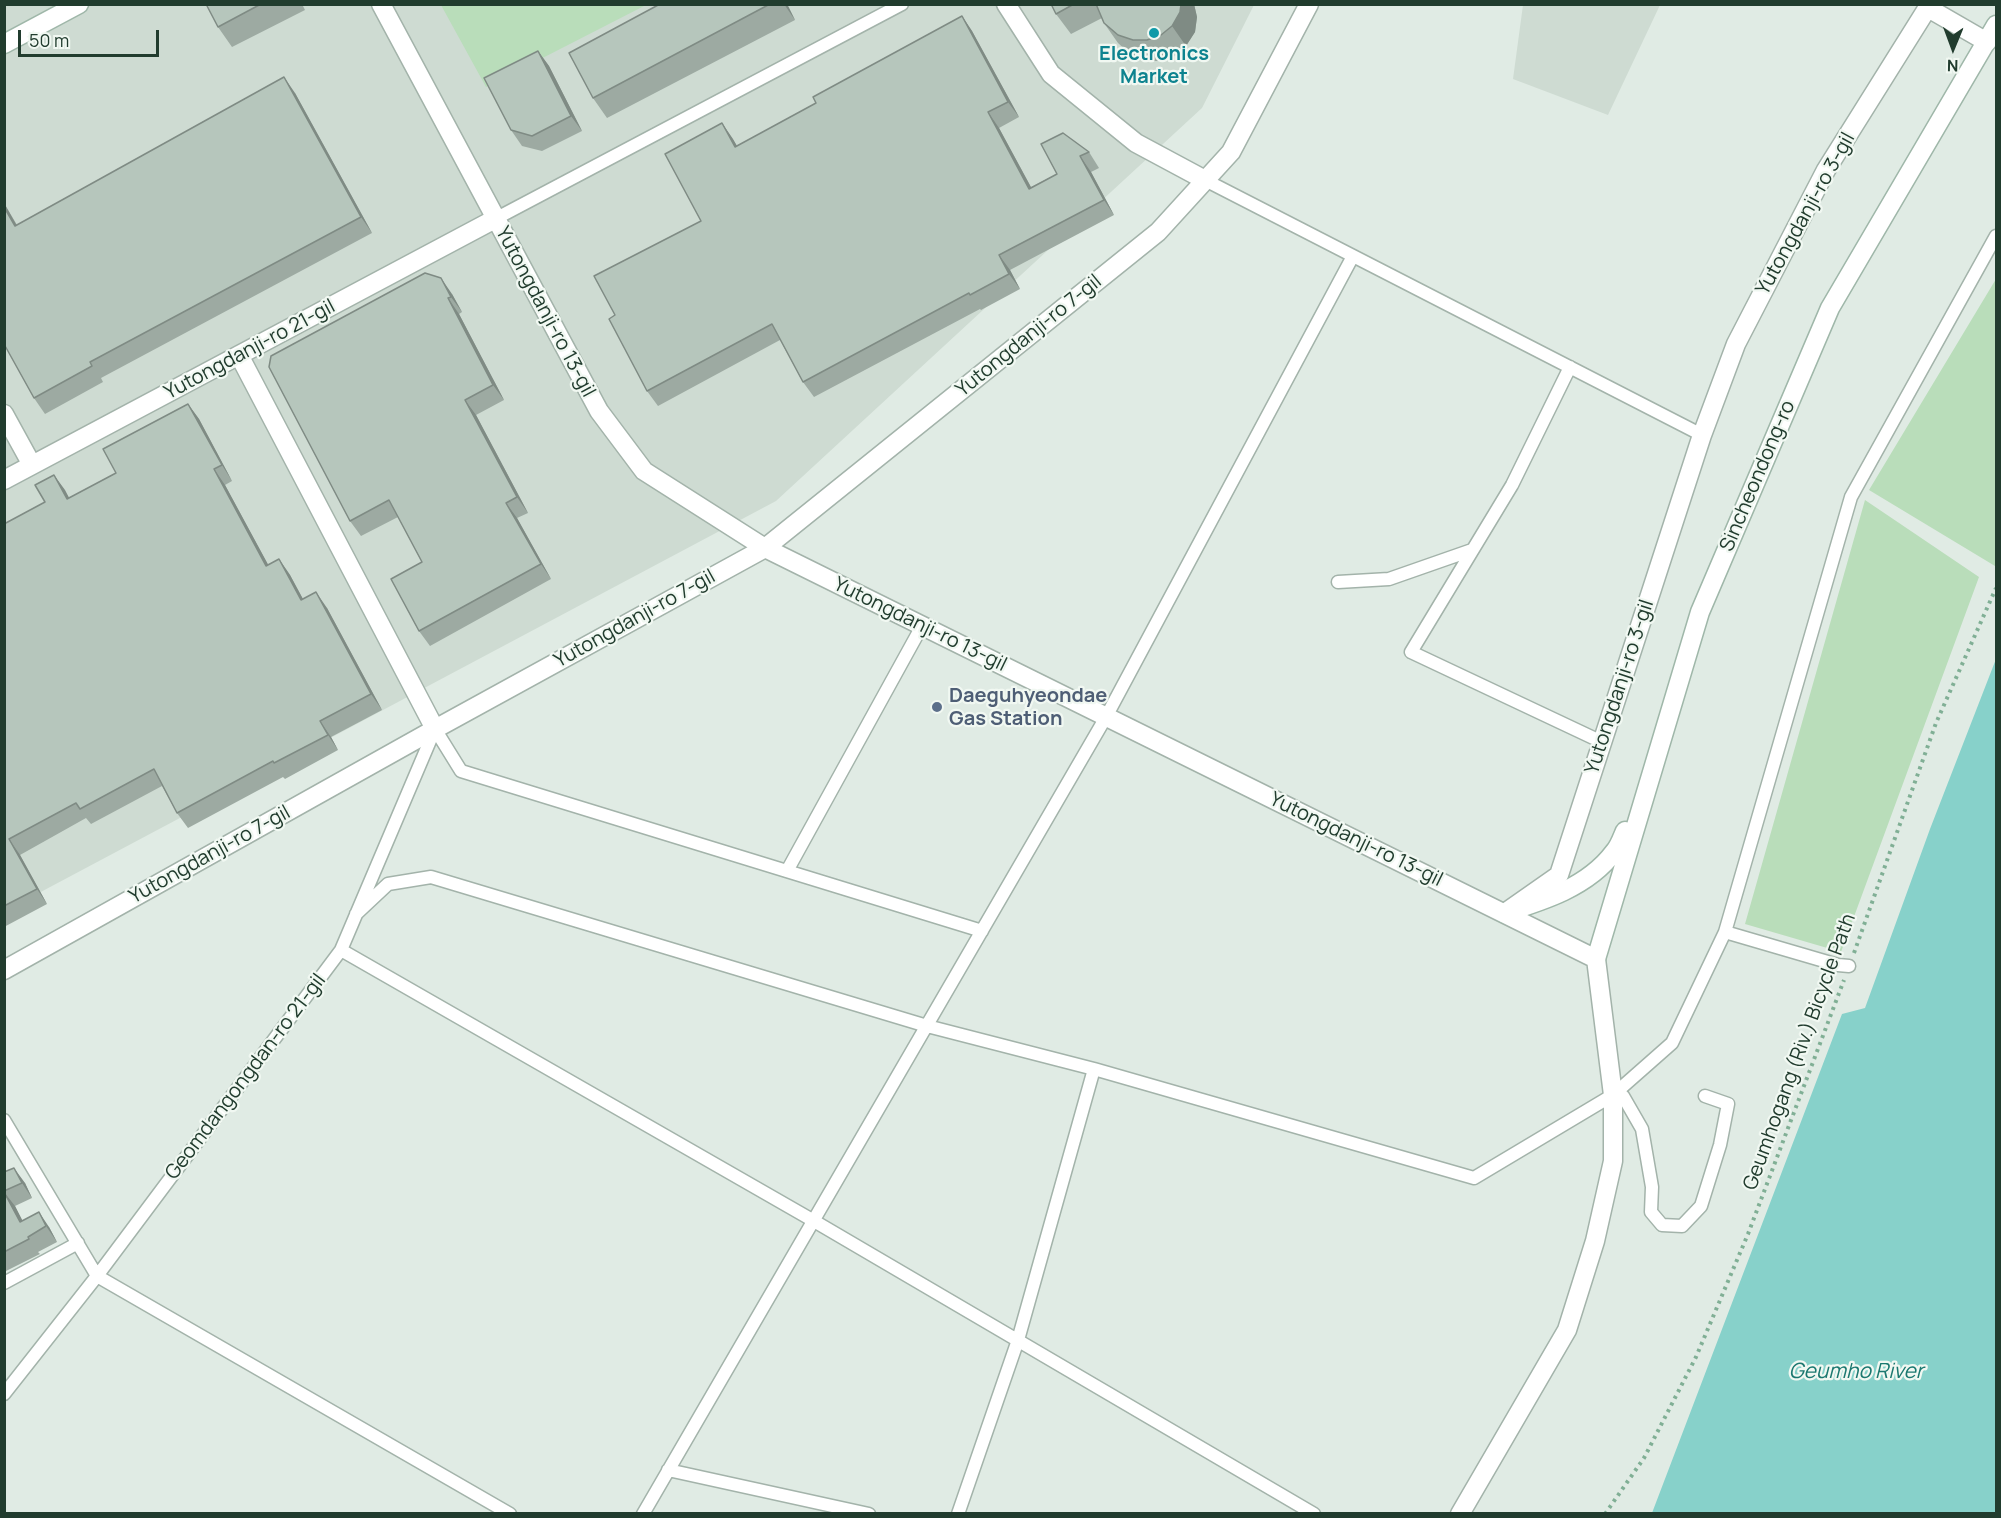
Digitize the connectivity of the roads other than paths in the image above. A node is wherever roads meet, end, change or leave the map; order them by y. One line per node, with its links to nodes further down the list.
1 (79, 4): 9 (street)
2 (381, 4): 11 (street, Yutongdanji-ro 13-gil)
3 (902, 4): 11 (lane, Yutongdanji-ro 13-gil)
4 (1006, 4): 10 (street)
5 (1308, 4): 10 (street, Yutongdanji-ro 7-gil)
6 (1929, 6): 8 (street); 17 (street, Yutongdanji-ro 3-gil)
7 (1996, 25): 8 (street, Sincheondong-ro)
8 (1986, 42): 27 (street, Sincheondong-ro)
9 (4, 44)
10 (1205, 180): 13 (lane); 20 (street, Yutongdanji-ro 7-gil)
11 (495, 219): 14 (street, Yutongdanji-ro 21-gil); 20 (street, Yutongdanji-ro 13-gil)
12 (1996, 236): 32 (lane)
13 (1353, 256): 15 (lane); 24 (lane)
14 (239, 355): 18 (street, Yutongdanji-ro 21-gil); 25 (street)
15 (1570, 367): 17 (lane); 21 (lane)
16 (4, 414): 18 (street)
17 (1702, 435): 26 (street, Yutongdanji-ro 3-gil)
18 (32, 465): 19 (street, Yutongdanji-ro 21-gil)
19 (4, 480)
20 (765, 548): 23 (street, Yutongdanji-ro 13-gil); 25 (street, Yutongdanji-ro 7-gil)
21 (1472, 550): 22 (lane); 26 (lane)
22 (1338, 582)
23 (922, 626): 24 (street, Yutongdanji-ro 13-gil); 28 (lane)
24 (1106, 717): 29 (street, Yutongdanji-ro 13-gil); 31 (lane)
25 (435, 729): 28 (lane); 30 (lane, Geomdangongdan-ro 21-gil); 36 (street, Yutongdanji-ro 7-gil)
26 (1602, 742): 29 (street, Yutongdanji-ro 3-gil)
27 (1652, 772): 29 (street); 34 (street, Sincheondong-ro)
28 (787, 871): 31 (lane)
29 (1504, 913): 34 (street, Yutongdanji-ro 13-gil)
30 (356, 914): 33 (lane, Geomdangongdan-ro 21-gil); 37 (lane)
31 (982, 931): 37 (lane)
32 (1725, 932): 35 (lane); 39 (lane)
33 (341, 950): 42 (lane); 44 (lane, Geomdangongdan-ro 21-gil)
34 (1596, 959): 39 (street)
35 (1849, 966)
36 (4, 970)
37 (927, 1026): 38 (lane); 42 (lane)
38 (1094, 1069): 39 (lane); 46 (lane)
39 (1613, 1095): 40 (lane); 54 (street)
40 (1705, 1096)
41 (4, 1120): 43 (lane)
42 (814, 1221): 46 (lane); 48 (lane)
43 (78, 1244): 44 (lane); 45 (lane)
44 (97, 1276): 47 (lane, Geomdangongdan-ro 21-gil); 49 (lane)
45 (4, 1283)
46 (1018, 1340): 52 (lane); 53 (lane)
47 (4, 1394)
48 (668, 1470): 50 (lane); 51 (lane)
49 (510, 1514)
50 (643, 1514)
51 (869, 1514)
52 (958, 1514)
53 (1314, 1514)
54 (1460, 1514)

